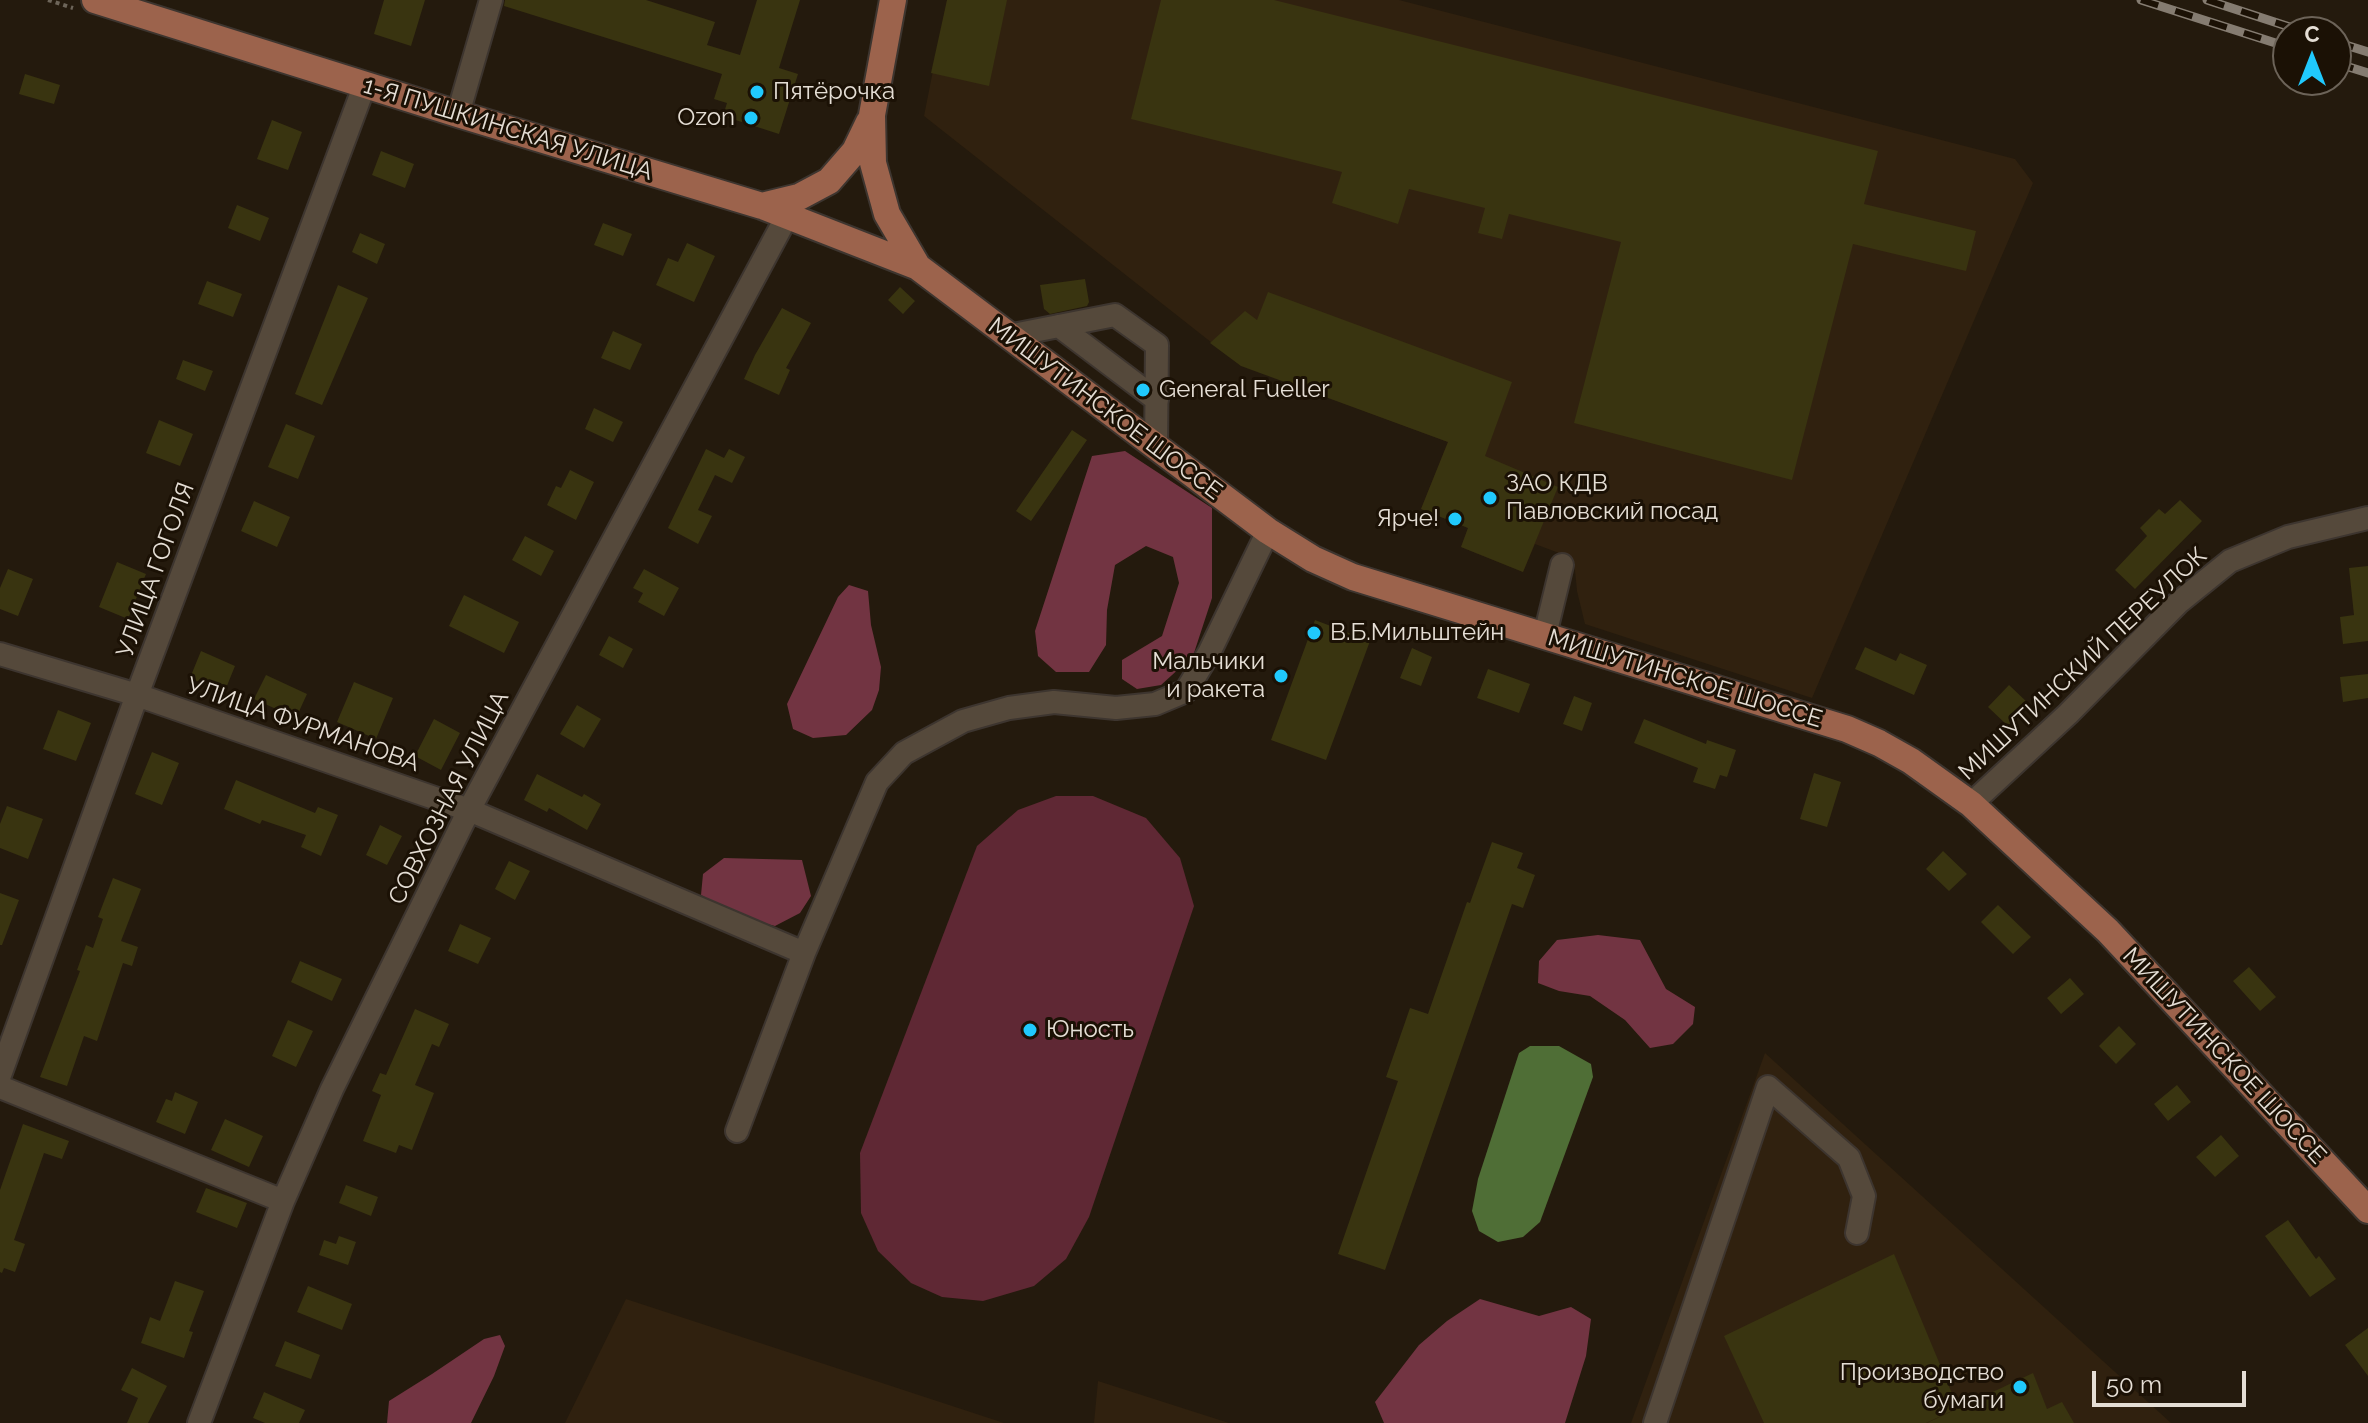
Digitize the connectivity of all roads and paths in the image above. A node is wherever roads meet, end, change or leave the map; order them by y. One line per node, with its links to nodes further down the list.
1 (95, 0): 4 (main road, 1-Я ПУШКИНСКАЯ УЛИЦА)
2 (491, 0): 5 (street)
3 (893, 0): 6 (main road)
4 (365, 84): 5 (main road, 1-Я ПУШКИНСКАЯ УЛИЦА); 19 (street, УЛИЦА ГОГОЛЯ)
5 (458, 114): 7 (main road, 1-Я ПУШКИНСКАЯ УЛИЦА)
6 (872, 115): 7 (main road); 9 (main road)
7 (762, 206): 8 (main road, 1-Я ПУШКИНСКАЯ УЛИЦА)
8 (787, 216): 9 (main road, 1-Я ПУШКИНСКАЯ УЛИЦА); 21 (street, СОВХОЗНАЯ УЛИЦА)
9 (918, 267): 11 (main road, МИШУТИНСКОЕ ШОССЕ)
10 (1059, 326): 11 (street); 12 (street); 12 (street)
11 (1008, 336): 13 (main road, МИШУТИНСКОЕ ШОССЕ)
12 (1157, 400): 13 (street)
13 (1156, 448): 15 (main road, МИШУТИНСКОЕ ШОССЕ)
14 (2368, 518): 20 (street, МИШУТИНСКИЙ ПЕРЕУЛОК)
15 (1268, 531): 17 (main road, МИШУТИНСКОЕ ШОССЕ); 22 (street)
16 (1562, 565): 17 (street)
17 (1545, 635): 20 (main road, МИШУТИНСКОЕ ШОССЕ)
18 (0, 654): 19 (street, УЛИЦА ФУРМАНОВА)
19 (137, 695): 21 (street, УЛИЦА ФУРМАНОВА); 23 (street, УЛИЦА ГОГОЛЯ)
20 (1971, 804): 27 (main road, МИШУТИНСКОЕ ШОССЕ)
21 (469, 810): 22 (street, УЛИЦА ФУРМАНОВА); 26 (street, СОВХОЗНАЯ УЛИЦА)
22 (804, 953): 25 (street)
23 (0, 1075)
24 (0, 1087): 26 (street)
25 (737, 1131)
26 (283, 1201): 29 (street, СОВХОЗНАЯ УЛИЦА)
27 (2368, 1210)
28 (1857, 1233): 30 (street)
29 (199, 1423)
30 (1655, 1423)

